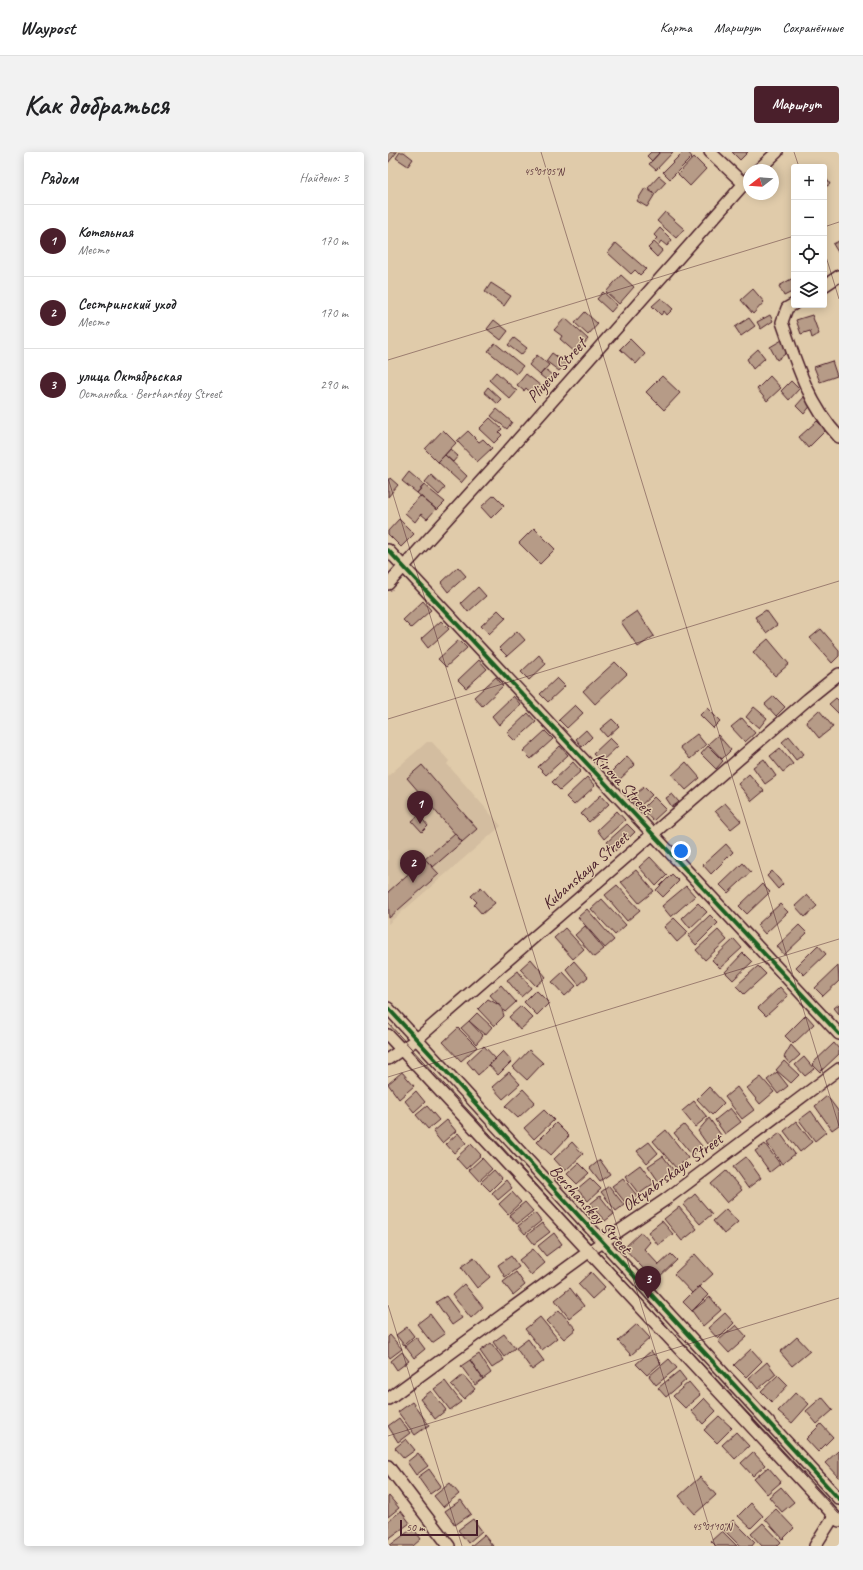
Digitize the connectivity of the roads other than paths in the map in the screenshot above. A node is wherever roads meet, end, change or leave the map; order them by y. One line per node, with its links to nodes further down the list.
1 (710, 152): 4 (street)
2 (777, 152): 3 (street)
3 (764, 164)
4 (743, 179)
5 (743, 184): 11 (street, Pliyeva Street)
6 (839, 276): 7 (street)
7 (827, 284)
8 (791, 306): 9 (street)
9 (839, 437)
10 (388, 550): 11 (street, Kirova Street)
11 (404, 566): 12 (street, Pliyeva Street); 14 (street, Kirova Street)
12 (388, 584)
13 (839, 674): 14 (street, Kubanskaya Street)
14 (652, 834): 16 (street, Kirova Street); 18 (street, Kubanskaya Street)
15 (388, 1008): 18 (street, Bershanskoy Street)
16 (839, 1034)
17 (388, 1035): 19 (street, Bershanskoy Street)
18 (417, 1039): 19 (street, Kubanskaya Street); 22 (street, Bershanskoy Street)
19 (402, 1050): 20 (street, Kubanskaya Street); 23 (street, Bershanskoy Street)
20 (388, 1059)
21 (839, 1069): 22 (street, Oktyabrskaya Street)
22 (604, 1242): 23 (street, Oktyabrskaya Street); 26 (street, Bershanskoy Street)
23 (589, 1252): 24 (street, Oktyabrskaya Street); 27 (street, Bershanskoy Street)
24 (388, 1400)
25 (388, 1466): 28 (street)
26 (839, 1499)
27 (836, 1519): 29 (street)
28 (449, 1546)
29 (815, 1546)

